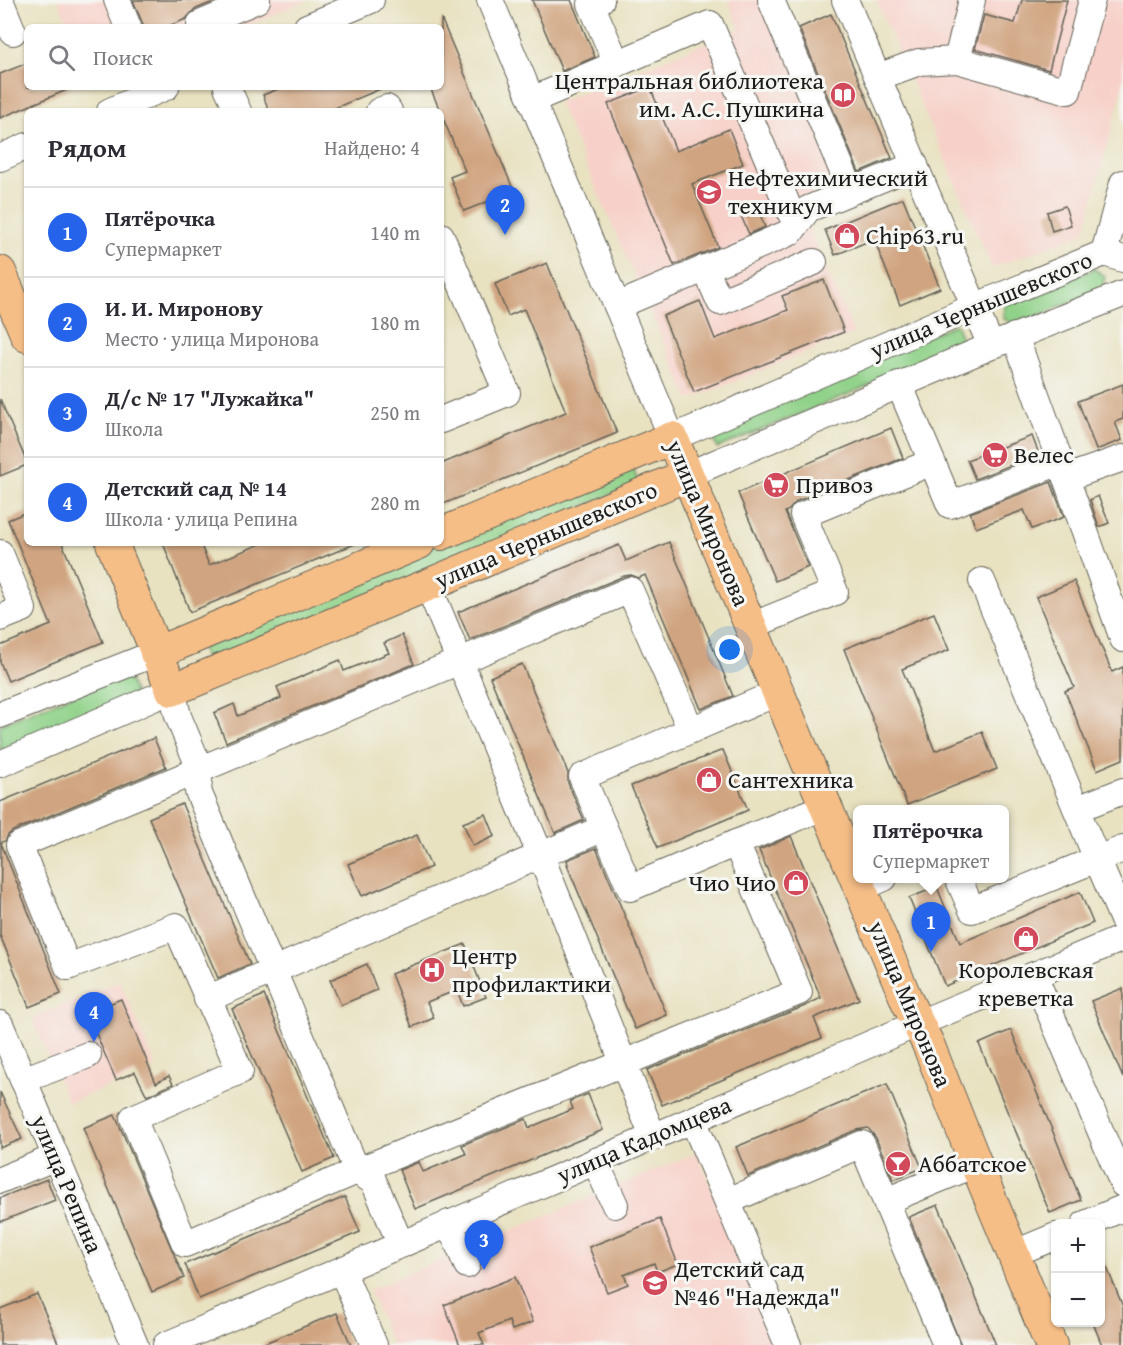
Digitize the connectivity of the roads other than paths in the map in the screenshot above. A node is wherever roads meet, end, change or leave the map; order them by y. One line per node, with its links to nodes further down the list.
1 (0, 0): 14 (street)
2 (117, 0): 12 (street)
3 (257, 0): 13 (street)
4 (371, 0): 11 (street)
5 (490, 0): 20 (street, улица Миронова)
6 (601, 0): 16 (street)
7 (771, 0): 27 (street)
8 (845, 0): 17 (street)
9 (972, 0): 15 (street)
10 (1092, 0): 15 (street)
11 (320, 15)
12 (127, 24)
13 (203, 24)
14 (13, 32)
15 (957, 60): 17 (street)
16 (617, 64): 20 (street); 28 (street)
17 (879, 77): 25 (street)
18 (159, 90): 21 (street)
19 (228, 90): 22 (street)
20 (532, 100): 35 (street, улица Миронова)
21 (117, 108)
22 (237, 108)
23 (24, 147): 24 (street)
24 (0, 158)
25 (915, 165): 27 (street); 36 (street)
26 (1123, 183): 30 (street)
27 (851, 191): 28 (street)
28 (796, 225): 32 (street)
29 (444, 243): 41 (street)
30 (1114, 256): 36 (street, улица Чернышевского)
31 (814, 262): 32 (street)
32 (705, 268): 35 (street)
33 (3, 287): 37 (main road)
34 (1122, 293): 38 (street, улица Чернышевского)
35 (617, 306): 42 (street, улица Миронова)
36 (974, 307): 39 (street); 42 (street, улица Чернышевского)
37 (24, 324)
38 (1015, 336): 39 (street, улица Чернышевского); 45 (street)
39 (991, 346): 40 (street, улица Чернышевского)
40 (899, 384): 44 (street); 46 (street, улица Чернышевского)
41 (444, 419)
42 (672, 438): 46 (main road, улица Миронова); 47 (main road, улица Чернышевского)
43 (1123, 458): 45 (street)
44 (932, 462): 45 (street); 54 (street)
45 (1063, 470): 55 (street)
46 (687, 475): 52 (main road, улица Чернышевского); 54 (main road, улица Миронова)
47 (444, 533)
48 (113, 546): 56 (main road)
49 (409, 546): 56 (main road, улица Чернышевского)
50 (0, 553): 53 (street)
51 (982, 581): 66 (street)
52 (428, 585): 57 (street); 58 (main road, улица Чернышевского)
53 (0, 618)
54 (751, 626): 59 (main road, улица Миронова)
55 (1123, 639)
56 (156, 653): 58 (main road); 60 (street, улица Чернышевского)
57 (459, 661): 61 (street); 63 (street); 71 (street)
58 (172, 690): 62 (street, улица Чернышевского); 63 (street)
59 (778, 692): 61 (street); 65 (main road, улица Миронова)
60 (0, 715)
61 (691, 730): 67 (street)
62 (0, 764)
63 (200, 769): 77 (street); 79 (street)
64 (1123, 790): 66 (street)
65 (826, 806): 68 (street); 70 (main road, улица Миронова)
66 (1077, 809): 72 (street)
67 (604, 828): 68 (street); 71 (street)
68 (736, 843): 83 (street)
69 (1123, 849): 72 (street)
70 (853, 851)
71 (540, 854): 77 (street); 83 (street)
72 (1097, 859): 74 (street); 75 (street)
73 (872, 883): 81 (main road, улица Миронова)
74 (960, 883)
75 (1123, 920)
76 (1123, 938): 78 (street, улица Кадомцева)
77 (273, 971): 79 (street); 90 (street)
78 (1034, 975): 81 (street, улица Кадомцева); 92 (street)
79 (207, 999): 90 (street)
80 (0, 1024): 84 (street, улица Репина)
81 (917, 1024): 85 (street, улица Кадомцева); 89 (main road, улица Миронова)
82 (88, 1054): 84 (street)
83 (625, 1063): 86 (street); 90 (street)
84 (23, 1080): 87 (street, улица Репина)
85 (693, 1120): 86 (street, улица Кадомцева); 93 (street)
86 (653, 1137): 88 (street, улица Кадомцева)
87 (56, 1157): 91 (street); 104 (street, улица Репина)
88 (595, 1161): 95 (street); 98 (street, улица Кадомцева)
89 (976, 1164): 94 (street); 101 (main road, улица Миронова)
90 (357, 1171): 100 (street)
91 (0, 1180)
92 (1123, 1184)
93 (728, 1201): 94 (street); 107 (street)
94 (886, 1201): 108 (street)
95 (615, 1205)
96 (1123, 1208): 97 (street)
97 (1097, 1219)
98 (449, 1223): 100 (street, улица Кадомцева); 102 (street)
99 (1051, 1238): 101 (street)
100 (401, 1245): 103 (street, улица Кадомцева)
101 (1013, 1254): 109 (main road, улица Миронова)
102 (467, 1265)
103 (342, 1271): 105 (street, улица Кадомцева); 106 (street)
104 (135, 1345)
105 (166, 1345)
106 (374, 1345)
107 (788, 1345)
108 (946, 1345)
109 (1051, 1345)

